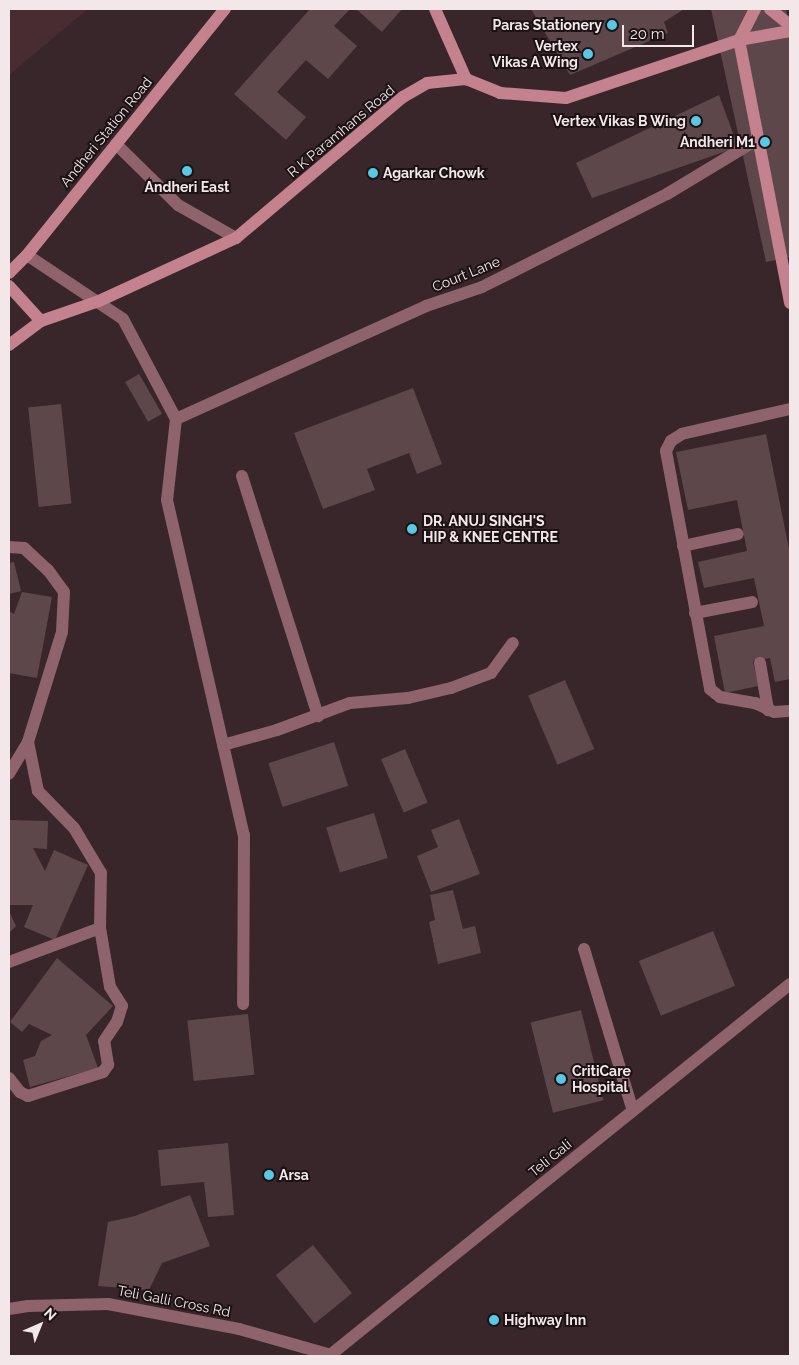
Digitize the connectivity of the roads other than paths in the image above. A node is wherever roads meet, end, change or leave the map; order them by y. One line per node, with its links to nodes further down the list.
1 (225, 9): 10 (main road, Andheri Station Road)
2 (435, 9): 8 (main road)
3 (754, 9): 7 (main road)
4 (770, 9): 5 (main road)
5 (790, 25)
6 (790, 30): 7 (main road, R K Paramhans Road)
7 (739, 40): 8 (main road, R K Paramhans Road); 9 (main road)
8 (466, 79): 11 (main road, R K Paramhans Road)
9 (758, 139): 16 (main road); 20 (street, Court Lane)
10 (116, 144): 11 (street); 12 (main road, Andheri Station Road)
11 (236, 238): 15 (main road, R K Paramhans Road)
12 (27, 255): 13 (main road, Andheri Station Road); 15 (street)
13 (9, 274)
14 (9, 286): 17 (main road)
15 (99, 301): 17 (main road, R K Paramhans Road); 20 (street)
16 (790, 303)
17 (41, 321): 18 (main road, R K Paramhans Road)
18 (9, 345)
19 (790, 409): 23 (street)
20 (176, 419): 33 (street)
21 (242, 476): 31 (street)
22 (738, 534): 23 (street)
23 (683, 546): 26 (street)
24 (9, 547): 32 (street)
25 (752, 602): 26 (street)
26 (695, 613): 29 (street)
27 (513, 643): 31 (street)
28 (760, 663): 29 (street)
29 (768, 710): 30 (street)
30 (790, 711)
31 (318, 716): 33 (street)
32 (28, 742): 34 (street); 35 (street)
33 (224, 745): 39 (street)
34 (9, 774)
35 (100, 928): 37 (street); 40 (street)
36 (584, 949): 41 (street)
37 (9, 962)
38 (790, 984): 41 (street, Teli Gali)
39 (243, 1004)
40 (9, 1078)
41 (633, 1111): 43 (street, Teli Gali)
42 (9, 1309): 43 (street, Teli Galli Cross Rd)
43 (330, 1355)

